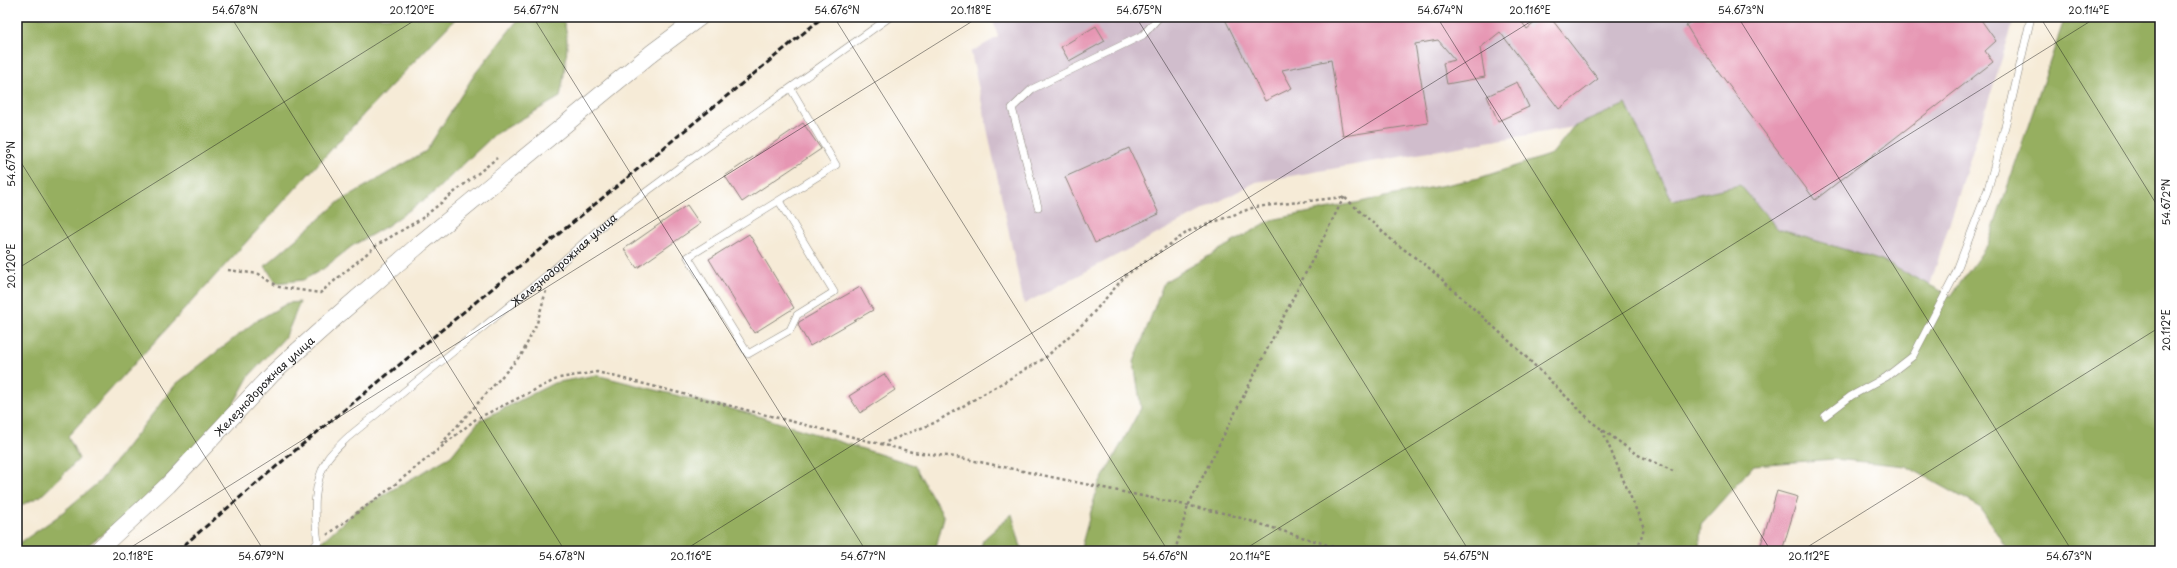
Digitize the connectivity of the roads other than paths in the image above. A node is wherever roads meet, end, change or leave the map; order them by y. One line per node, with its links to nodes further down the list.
1 (700, 17): 9 (street, Железнодорожная улица)
2 (890, 17): 5 (lane, Железнодорожная улица)
3 (1159, 17): 7 (lane)
4 (2031, 17): 8 (lane)
5 (791, 89): 6 (lane); 10 (lane, Железнодорожная улица)
6 (780, 202): 6 (lane)
7 (1038, 207)
8 (1825, 416)
9 (97, 551)
10 (311, 551)

